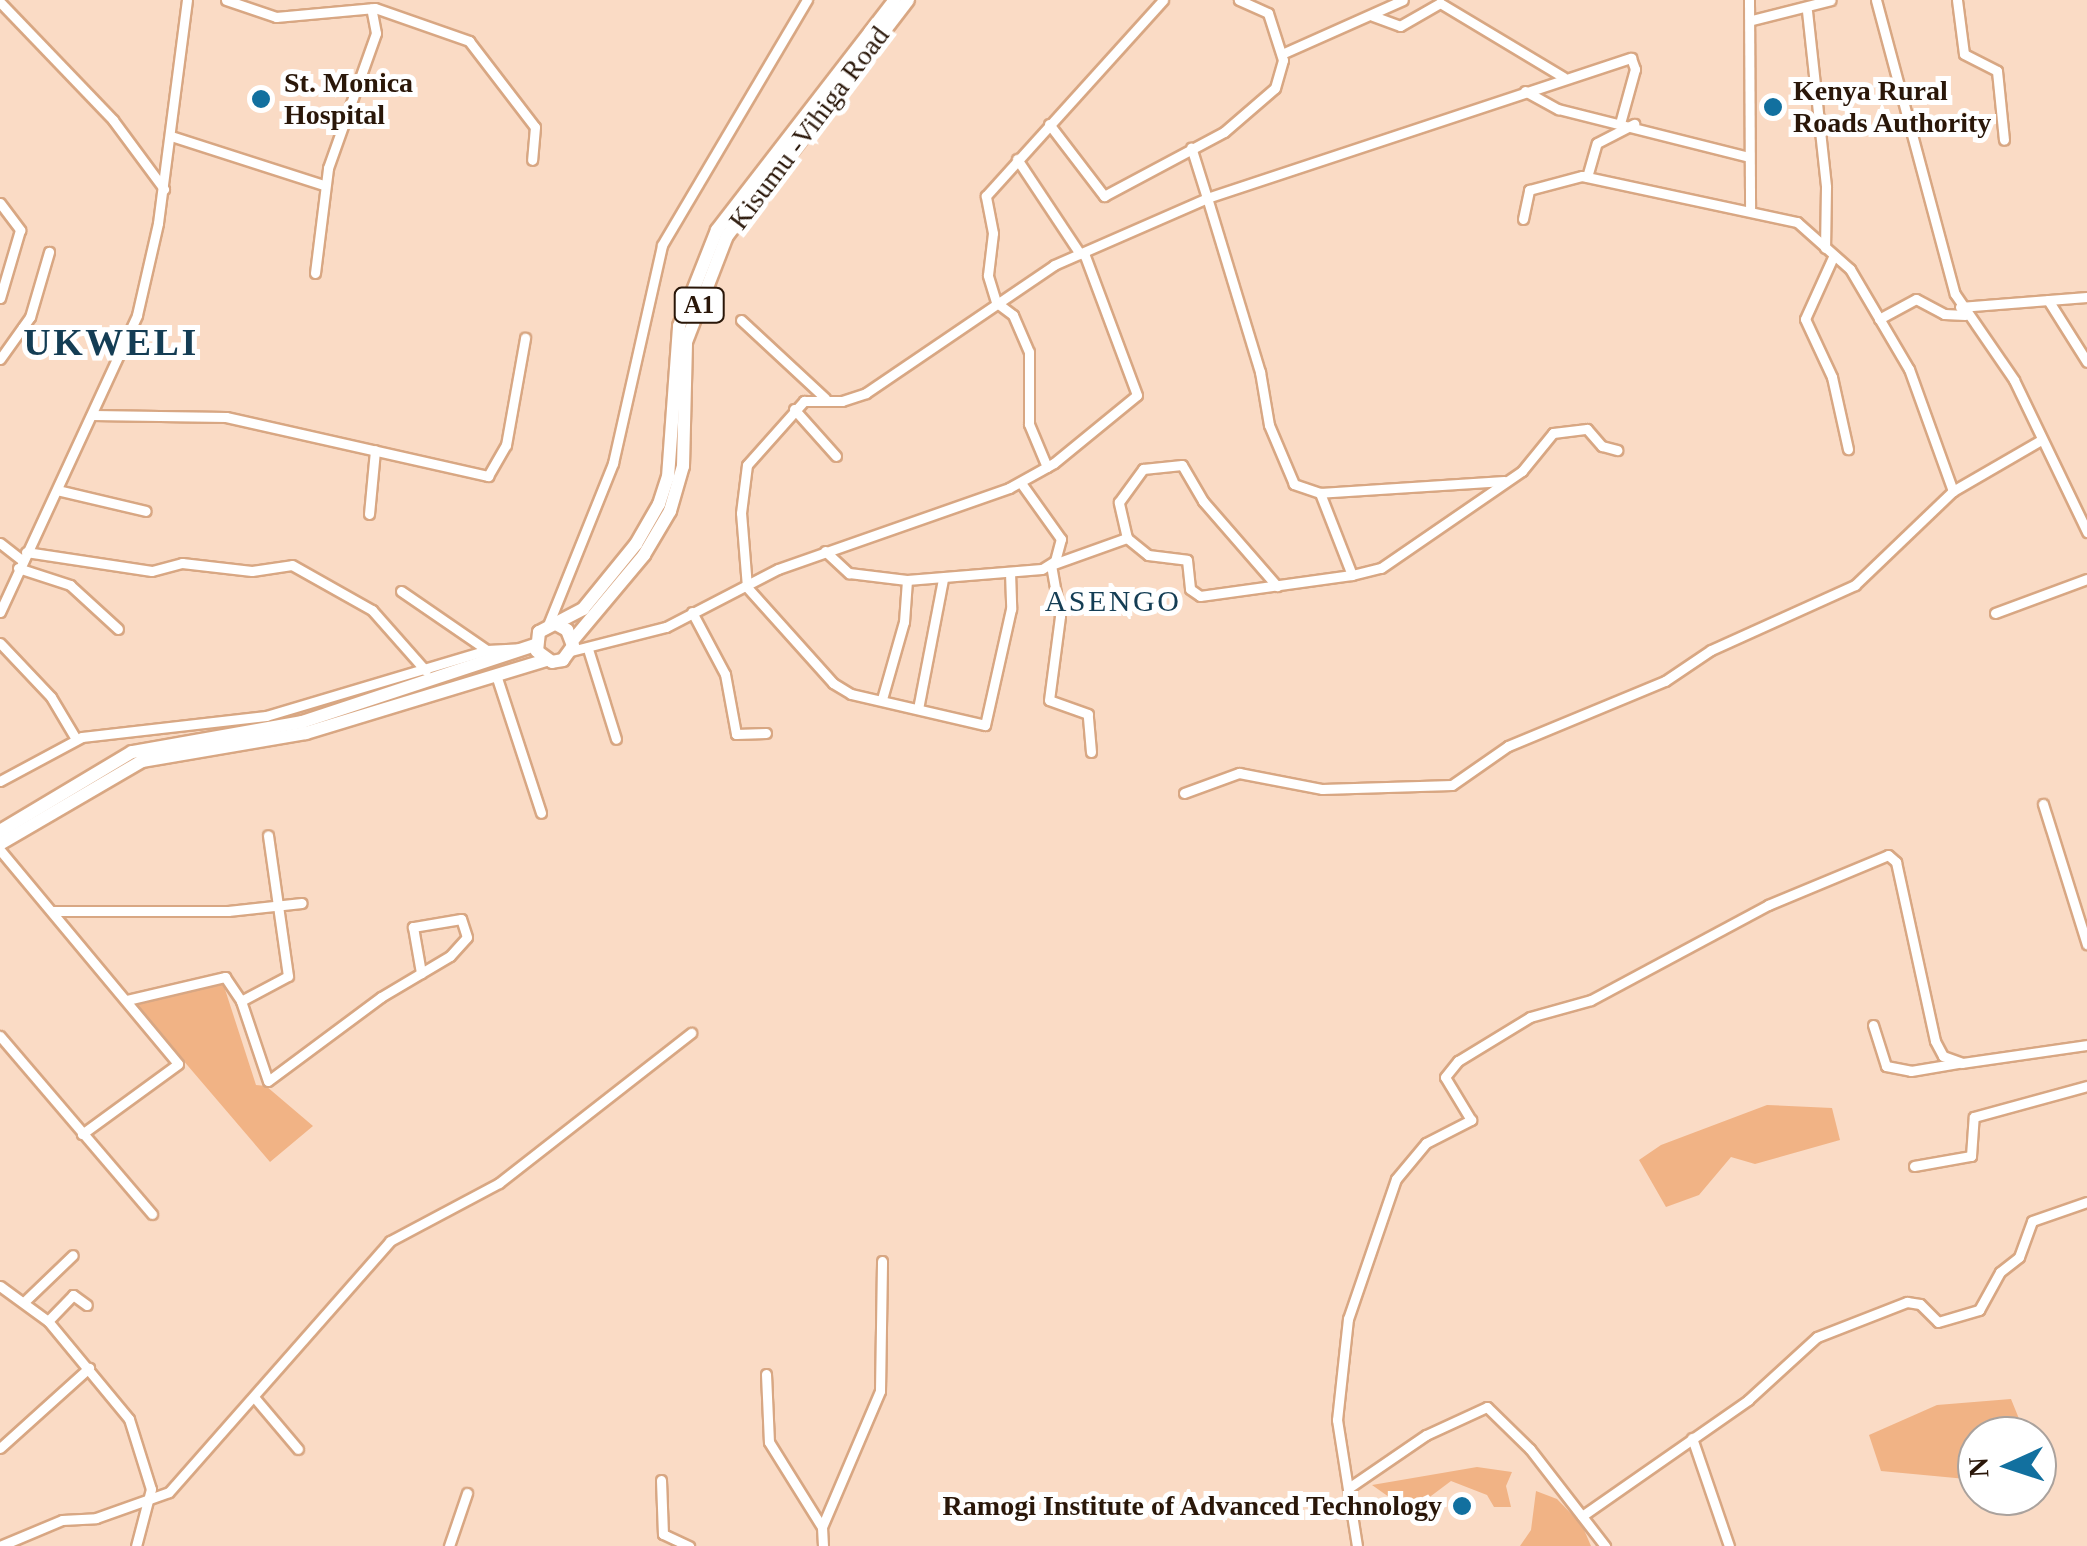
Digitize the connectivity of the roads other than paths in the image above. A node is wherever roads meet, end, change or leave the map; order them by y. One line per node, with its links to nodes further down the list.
1 (187, 0): 25 (street)
2 (226, 0): 15 (street)
3 (808, 0): 86 (street)
4 (895, 0): 86 (highway, Kisumu -Vihiga Road / A1)
5 (908, 0): 89 (highway, Kisumu -Vihiga Road / A1)
6 (1163, 0): 23 (street)
7 (1239, 0): 14 (street)
8 (1402, 0): 17 (street)
9 (1749, 0): 18 (street)
10 (1831, 0): 16 (street)
11 (1876, 0): 47 (street)
12 (1957, 0): 26 (street)
13 (0, 2): 33 (street)
14 (1260, 3): 19 (street)
15 (371, 8): 30 (street); 32 (street)
16 (1807, 11): 18 (street); 38 (street)
17 (1373, 16): 19 (street); 20 (street)
18 (1752, 20): 28 (street)
19 (1284, 53): 27 (street)
20 (1563, 76): 21 (street); 22 (street)
21 (1525, 91): 22 (street); 34 (street)
22 (1622, 120): 24 (street)
23 (1048, 124): 27 (street); 29 (street)
24 (1634, 124): 28 (street); 31 (street)
25 (171, 136): 32 (street); 33 (street)
26 (2004, 140)
27 (1191, 147): 34 (street)
28 (1749, 157): 36 (street)
29 (1017, 159): 40 (street); 46 (street)
30 (532, 160)
31 (1587, 177): 36 (street); 37 (street)
32 (324, 185): 42 (street)
33 (164, 189): 55 (street)
34 (1207, 198): 40 (street); 66 (street)
35 (0, 203): 44 (street)
36 (1750, 210): 38 (street)
37 (1523, 219)
38 (1825, 248): 41 (street)
39 (49, 252): 51 (street)
40 (1082, 254): 46 (street); 61 (street)
41 (1834, 256): 48 (street); 57 (street)
42 (315, 273)
43 (2087, 297): 45 (street)
44 (0, 298)
45 (2048, 300): 47 (street); 52 (street)
46 (996, 302): 53 (street); 61 (street)
47 (1963, 311): 48 (street); 56 (street)
48 (1878, 319): 65 (street)
49 (740, 320): 53 (street)
50 (525, 338): 58 (street)
51 (0, 359)
52 (2087, 362)
53 (825, 398): 54 (street)
54 (794, 409): 60 (street); 80 (street)
55 (93, 414): 58 (street); 64 (street)
56 (2041, 440): 65 (street); 69 (street)
57 (1848, 449)
58 (375, 450): 68 (street)
59 (1617, 450): 62 (street)
60 (836, 456)
61 (1047, 468): 63 (street)
62 (1504, 482): 66 (street); 76 (street)
63 (1021, 483): 72 (street); 74 (street)
64 (57, 490): 67 (street); 73 (street)
65 (1953, 491): 103 (street)
66 (1320, 492): 76 (street)
67 (146, 511)
68 (369, 514)
69 (2087, 532)
70 (1127, 538): 74 (street); 81 (street); 81 (street)
71 (0, 544): 73 (street)
72 (825, 551): 79 (street); 80 (street)
73 (22, 560): 83 (street); 87 (street); 94 (street)
74 (1051, 565): 75 (street); 101 (street)
75 (1010, 572): 77 (street); 97 (street)
76 (1352, 576): 81 (street)
77 (943, 579): 79 (street); 97 (street)
78 (2087, 579): 85 (street)
79 (908, 580): 96 (street)
80 (748, 586): 84 (street); 96 (street)
81 (1277, 586)
82 (401, 592): 92 (street)
83 (0, 612)
84 (692, 612): 91 (street); 98 (street)
85 (1996, 613)
86 (552, 625): 89 (highway); 90 (highway, A1)
87 (118, 629)
88 (0, 643): 99 (street)
89 (572, 646): 91 (street); 93 (highway)
90 (531, 648): 92 (street); 93 (highway); 106 (highway)
91 (588, 649): 100 (street)
92 (487, 650): 94 (street)
93 (546, 660): 95 (highway)
94 (426, 672): 99 (street)
95 (496, 674): 105 (street); 108 (highway)
96 (882, 699): 97 (street)
97 (918, 710)
98 (766, 733)
99 (76, 739): 102 (street)
100 (616, 739)
101 (1091, 752)
102 (0, 780)
103 (1184, 793)
104 (2043, 804): 112 (street)
105 (540, 813)
106 (0, 831)
107 (268, 835): 110 (street)
108 (0, 847): 111 (street)
109 (302, 903): 110 (street)
110 (278, 905): 111 (street); 115 (street)
111 (53, 911): 114 (street)
112 (2087, 944)
113 (421, 972): 113 (street); 115 (street)
114 (127, 1000): 115 (street); 122 (street)
115 (241, 1001)
116 (1873, 1025): 120 (street)
117 (691, 1033): 134 (street)
118 (0, 1036): 122 (street)
119 (2087, 1045): 120 (street)
120 (1962, 1062): 139 (street)
121 (2087, 1086): 123 (street)
122 (82, 1134): 125 (street)
123 (1914, 1166)
124 (2087, 1202): 135 (street)
125 (152, 1214)
126 (73, 1255): 129 (street)
127 (882, 1260): 143 (street)
128 (0, 1286): 129 (street)
129 (25, 1301): 131 (street)
130 (87, 1305): 131 (street)
131 (48, 1321): 132 (street)
132 (89, 1368): 136 (street); 141 (street)
133 (766, 1374): 143 (street)
134 (254, 1398): 137 (street); 141 (street)
135 (1692, 1438): 142 (street); 151 (street)
136 (0, 1448)
137 (298, 1448)
138 (661, 1480): 147 (street)
139 (1350, 1487): 142 (street); 149 (street)
140 (468, 1493): 146 (street)
141 (151, 1502): 144 (street); 145 (street)
142 (1582, 1516): 150 (street)
143 (822, 1526): 148 (street)
144 (0, 1546)
145 (136, 1546)
146 (449, 1546)
147 (689, 1546)
148 (823, 1546)
149 (1357, 1546)
150 (1605, 1546)
151 (1729, 1546)

